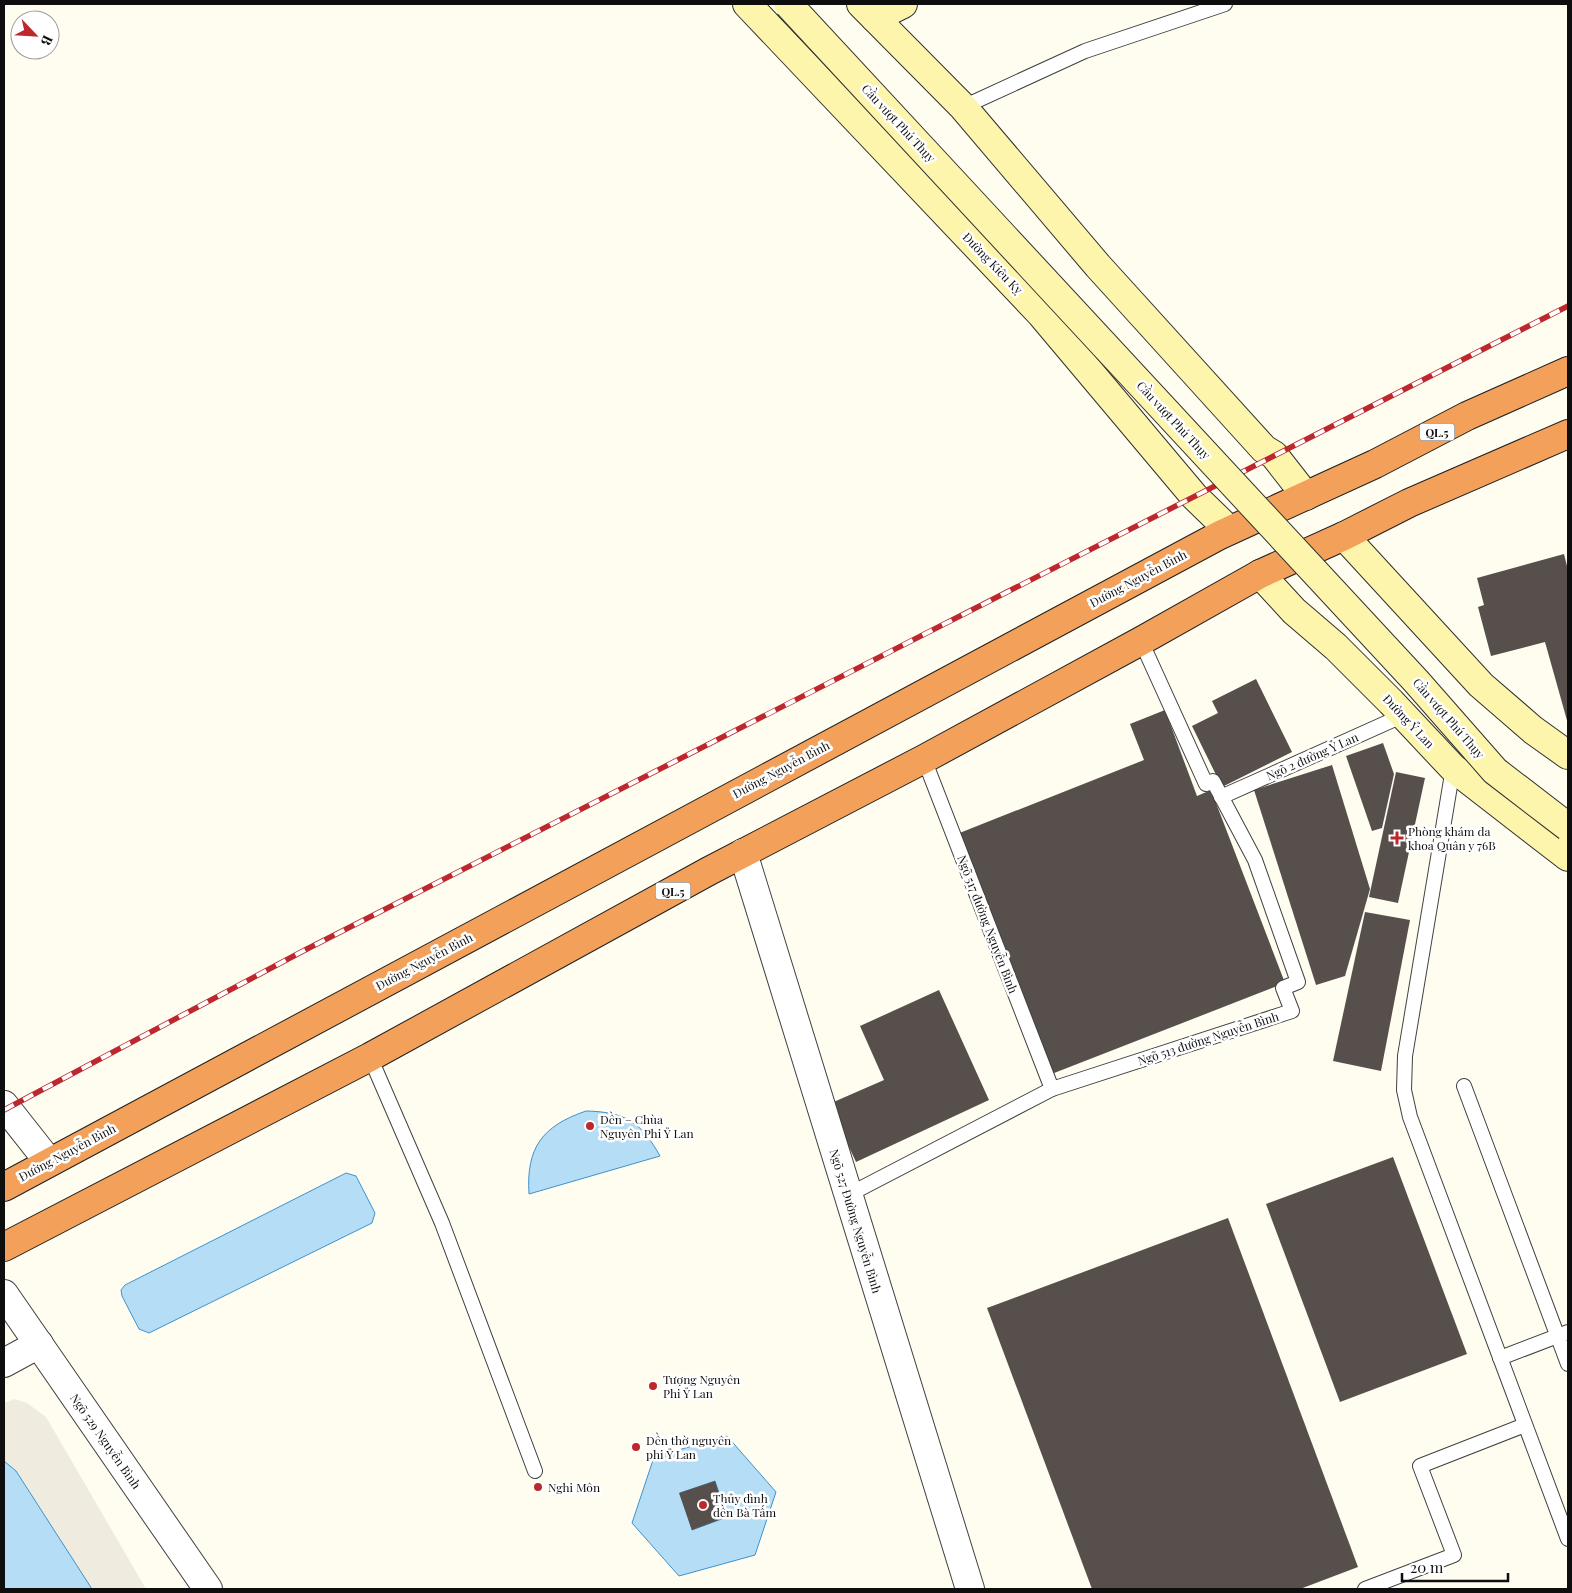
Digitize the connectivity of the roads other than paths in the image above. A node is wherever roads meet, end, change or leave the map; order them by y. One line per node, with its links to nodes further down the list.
1 (747, 4): 10 (main road, Đường Kiêu Kỵ)
2 (788, 4): 19 (main road, Cầu vượt Phú Thụy, bridge)
3 (903, 4): 5 (main road)
4 (1225, 4): 6 (lane)
5 (868, 11): 6 (main road)
6 (963, 107): 9 (main road)
7 (1568, 371): 9 (highway, Đường Nguyễn Bình / QL.5)
8 (1568, 434): 11 (highway, QL.5)
9 (1306, 496): 10 (highway, Đường Nguyễn Bình / QL.5)
10 (1229, 530): 26 (highway, Đường Nguyễn Bình / QL.5)
11 (1344, 536): 12 (highway, QL.5); 15 (main road)
12 (1260, 574): 13 (highway, QL.5); 14 (main road, Đường Ỷ Lan)
13 (1141, 641): 16 (highway, QL.5); 18 (lane, Ngõ 513 đường Nguyễn Bình)
14 (1404, 715): 17 (main road, Đường Ỷ Lan); 18 (lane, Ngõ 2 đường Ỷ Lan)
15 (1568, 755)
16 (924, 759): 20 (highway, QL.5); 24 (lane, Ngõ 517 đường Nguyễn Bình)
17 (1452, 768): 21 (main road, Đường Ỷ Lan); 33 (lane)
18 (1221, 797): 24 (lane, Ngõ 513 đường Nguyễn Bình)
19 (1568, 827)
20 (743, 853): 22 (highway, QL.5); 28 (street, Ngõ 527 Đường Nguyễn Bình)
21 (1568, 857)
22 (370, 1058): 29 (highway, QL.5); 37 (lane)
23 (1464, 1086): 31 (lane)
24 (1052, 1089): 28 (lane, Ngõ 513 đường Nguyễn Bình)
25 (4, 1105): 26 (street)
26 (49, 1162): 27 (highway, Đường Nguyễn Bình / QL.5)
27 (4, 1187)
28 (848, 1195): 40 (street, Ngõ 527 Đường Nguyễn Bình)
29 (4, 1247)
30 (4, 1294): 32 (street, Ngõ 529 Nguyễn Bình)
31 (1563, 1334): 33 (lane); 35 (lane)
32 (39, 1344): 34 (street); 39 (street, Ngõ 529 Nguyễn Bình)
33 (1500, 1358): 36 (lane)
34 (4, 1363)
35 (1568, 1364)
36 (1526, 1425): 38 (lane); 41 (lane)
37 (535, 1471)
38 (1568, 1539)
39 (208, 1589)
40 (970, 1589)
41 (1365, 1589)

